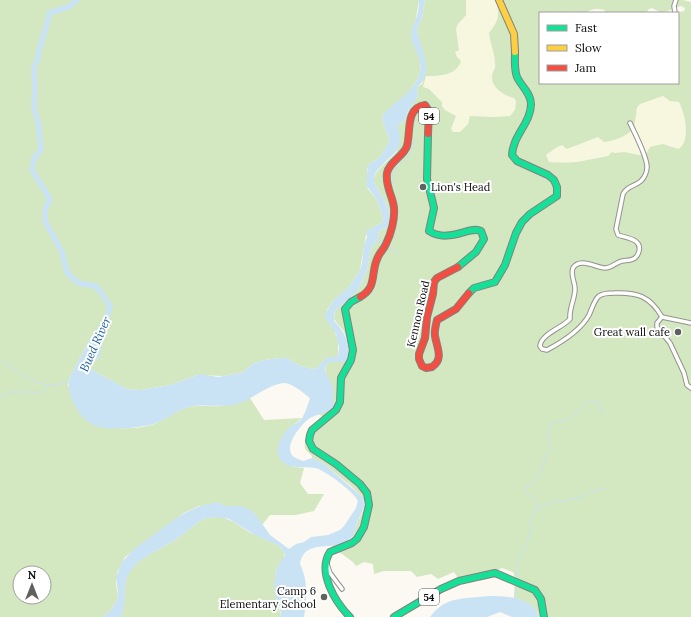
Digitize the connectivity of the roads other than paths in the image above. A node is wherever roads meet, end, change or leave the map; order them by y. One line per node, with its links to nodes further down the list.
1 (499, 0): 8 (highway, Kennon Road / 54)
2 (676, 0): 3 (street)
3 (675, 12)
4 (630, 123): 5 (street)
5 (662, 317): 6 (street); 7 (street)
6 (691, 323)
7 (691, 388)
8 (326, 561): 9 (street); 10 (highway)
9 (342, 589)
10 (350, 617)
11 (394, 617): 12 (highway, 54)
12 (544, 617)

